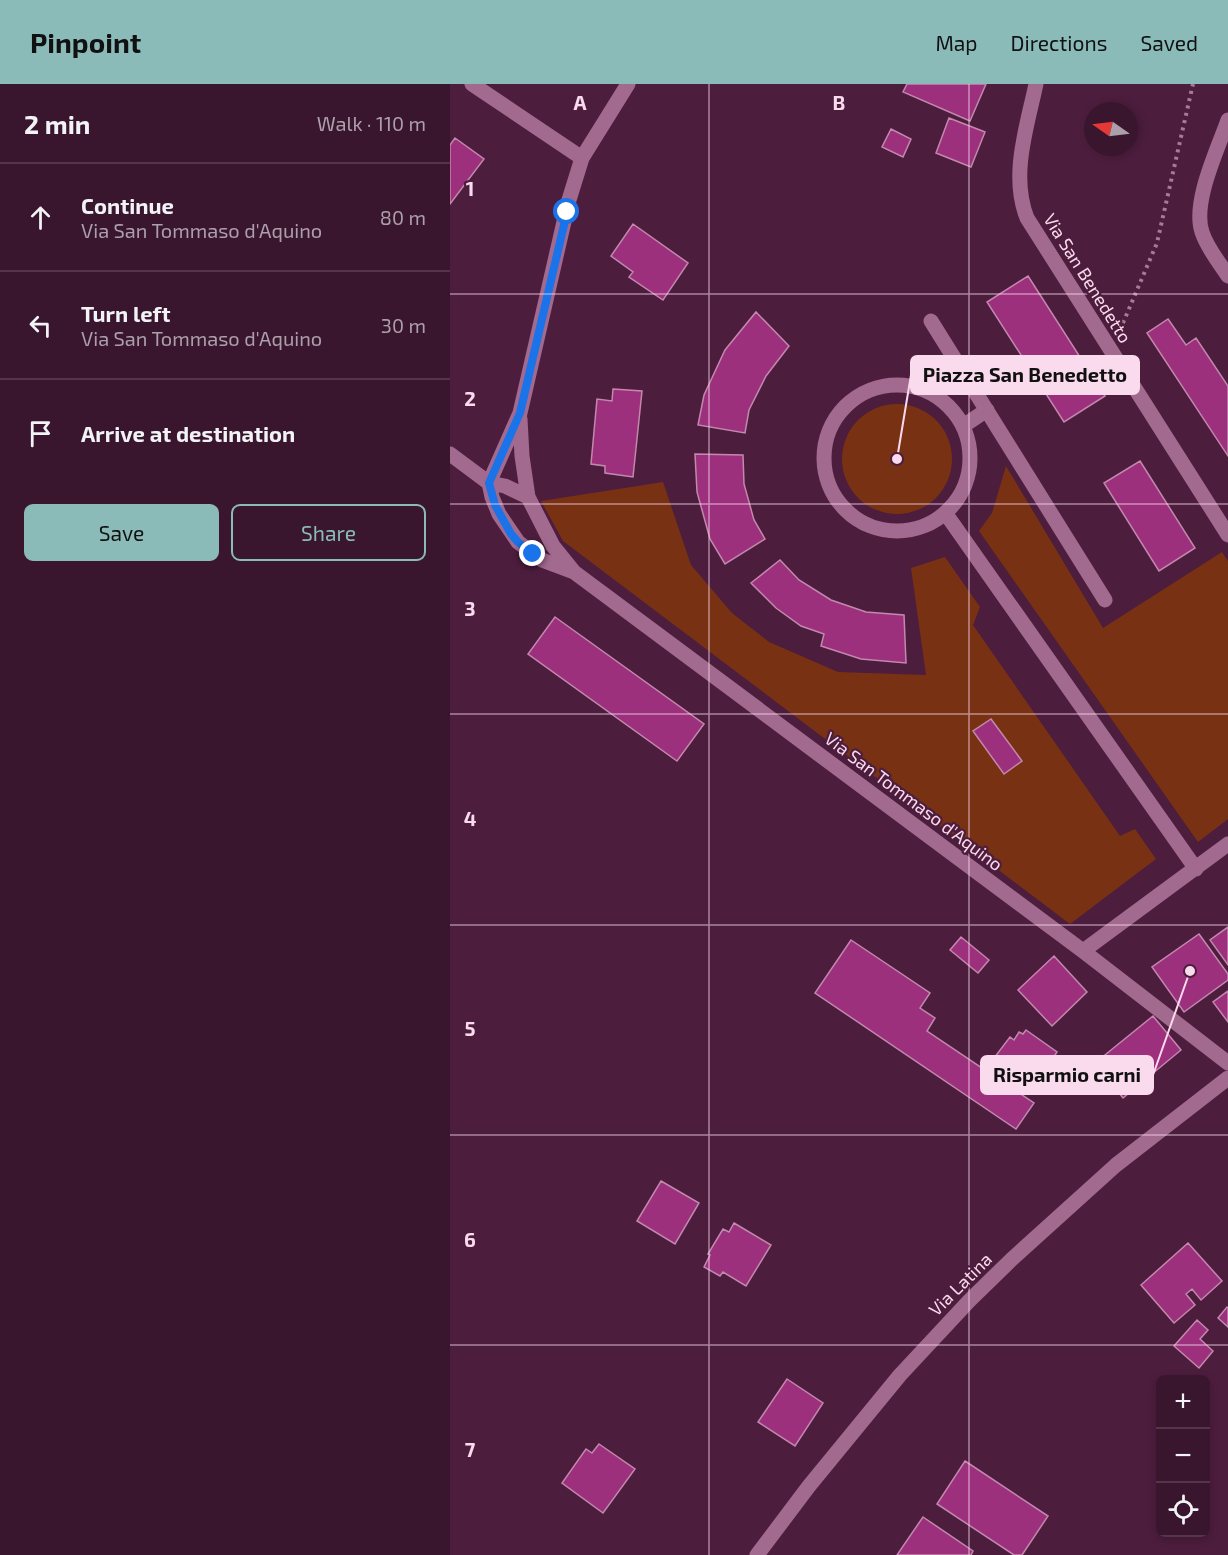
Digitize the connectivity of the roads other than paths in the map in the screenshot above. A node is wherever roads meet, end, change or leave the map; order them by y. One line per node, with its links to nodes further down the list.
1 (472, 84): 5 (street)
2 (627, 84): 5 (street, Via San Tommaso d'Aquino)
3 (1036, 84): 15 (street, Via San Benedetto)
4 (1228, 120): 6 (street)
5 (582, 158): 9 (street, Via San Tommaso d'Aquino)
6 (1228, 276)
7 (931, 321): 8 (street)
8 (987, 410): 10 (street); 17 (street)
9 (520, 413): 12 (street, Via San Tommaso d'Aquino); 13 (street, Via San Tommaso d'Aquino)
10 (963, 426): 14 (street); 14 (street)
11 (450, 454): 12 (street)
12 (489, 483): 13 (street); 16 (street, Via San Tommaso d'Aquino)
13 (528, 497): 16 (street, Via San Tommaso d'Aquino)
14 (946, 514): 19 (street)
15 (1227, 532)
16 (574, 572): 20 (street, Via San Tommaso d'Aquino)
17 (1105, 600)
18 (1228, 844): 19 (street)
19 (1196, 869): 20 (street)
20 (1083, 951): 21 (street, Via San Tommaso d'Aquino)
21 (1228, 1063)
22 (1228, 1078): 23 (street, Via Latina)
23 (757, 1555)

